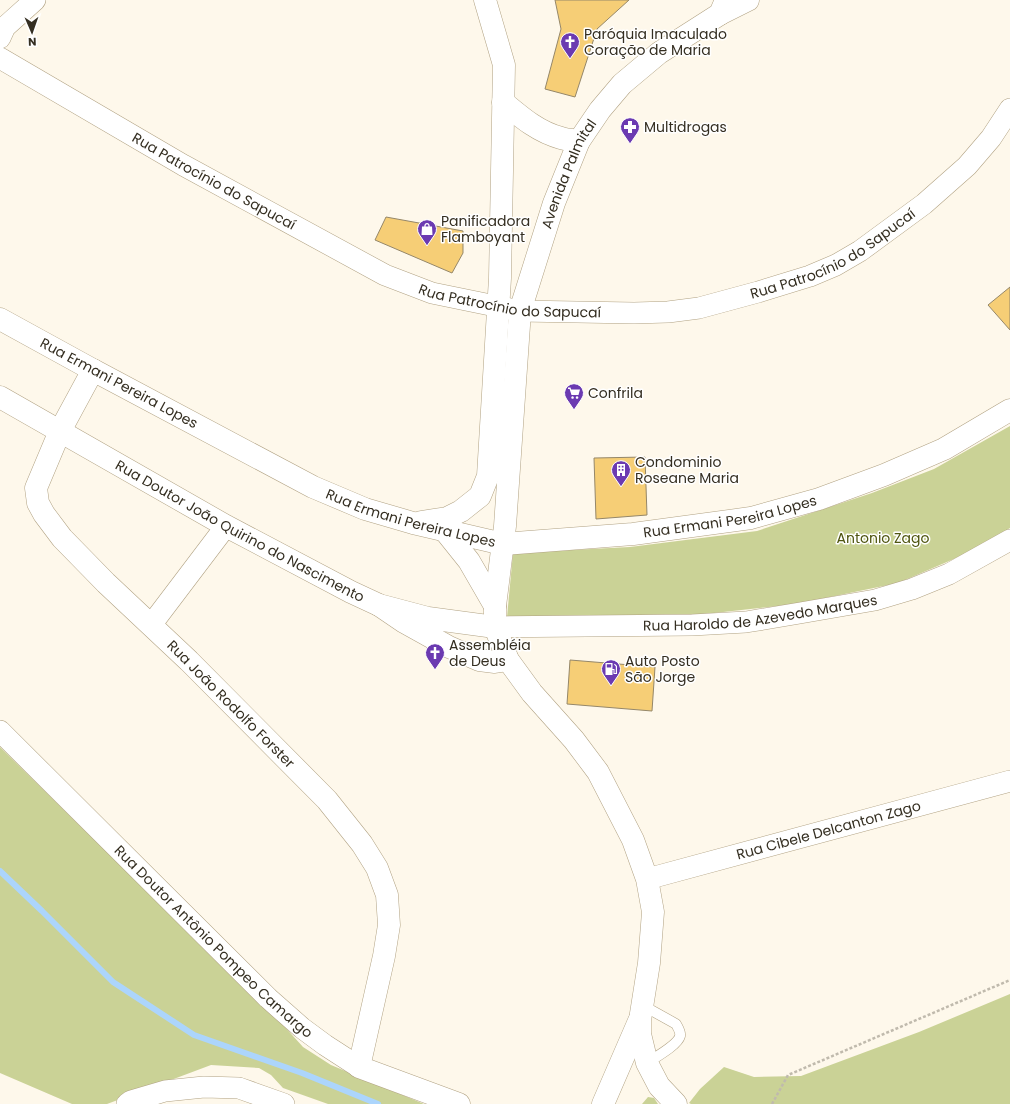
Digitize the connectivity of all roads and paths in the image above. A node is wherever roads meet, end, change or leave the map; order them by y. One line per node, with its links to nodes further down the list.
1 (35, 0): 5 (street)
2 (485, 0): 7 (main road)
3 (748, 0): 4 (main road, Avenida Palmital)
4 (723, 7): 9 (main road, Avenida Palmital)
5 (2, 28)
6 (0, 58): 10 (street, Rua Patrocínio do Sapucaí)
7 (503, 102): 9 (main road); 10 (main road)
8 (1010, 109): 11 (street, Rua Patrocínio do Sapucaí)
9 (580, 141): 11 (main road, Avenida Palmital)
10 (499, 306): 11 (street, Rua Patrocínio do Sapucaí); 17 (main road)
11 (520, 311): 21 (main road, Avenida Palmital)
12 (0, 319): 13 (main road, Rua Ermani Pereira Lopes)
13 (93, 370): 16 (main road, Rua João Rodolfo Forster); 17 (main road, Rua Ermani Pereira Lopes)
14 (0, 397): 16 (main road, Rua Doutor João Quirino do Nascimento)
15 (1010, 410): 21 (main road, Rua Ermani Pereira Lopes)
16 (60, 431): 18 (main road, Rua Doutor João Quirino do Nascimento); 24 (main road, Rua João Rodolfo Forster)
17 (414, 523): 19 (main road, Rua Ermani Pereira Lopes)
18 (226, 526): 22 (main road, Rua Doutor João Quirino do Nascimento); 24 (street)
19 (445, 531): 21 (main road, Rua Ermani Pereira Lopes); 23 (main road)
20 (1010, 540): 25 (street, Rua Haroldo de Azevedo Marques)
21 (503, 544): 23 (main road, Avenida Palmital)
22 (379, 605): 25 (main road, Rua Doutor João Quirino do Nascimento); 26 (main road)
23 (495, 606): 25 (main road, Avenida Palmital)
24 (152, 625): 33 (main road, Rua João Rodolfo Forster)
25 (496, 627): 26 (main road, Avenida Palmital)
26 (508, 660): 29 (main road)
27 (0, 731): 33 (street, Rua Doutor Antônio Pompeo Camargo)
28 (1010, 781): 29 (street, Rua Cibele Delcanton Zago)
29 (647, 879): 31 (main road)
30 (1010, 980): 39 (path)
31 (641, 1012): 32 (main road); 32 (lane); 37 (main road)
32 (647, 1063): 38 (main road)
33 (359, 1067): 36 (main road, Rua Doutor Antônio Pompeo Camargo)
34 (127, 1104): 35 (street)
35 (284, 1104)
36 (459, 1104)
37 (603, 1104)
38 (676, 1104)
39 (772, 1104)

